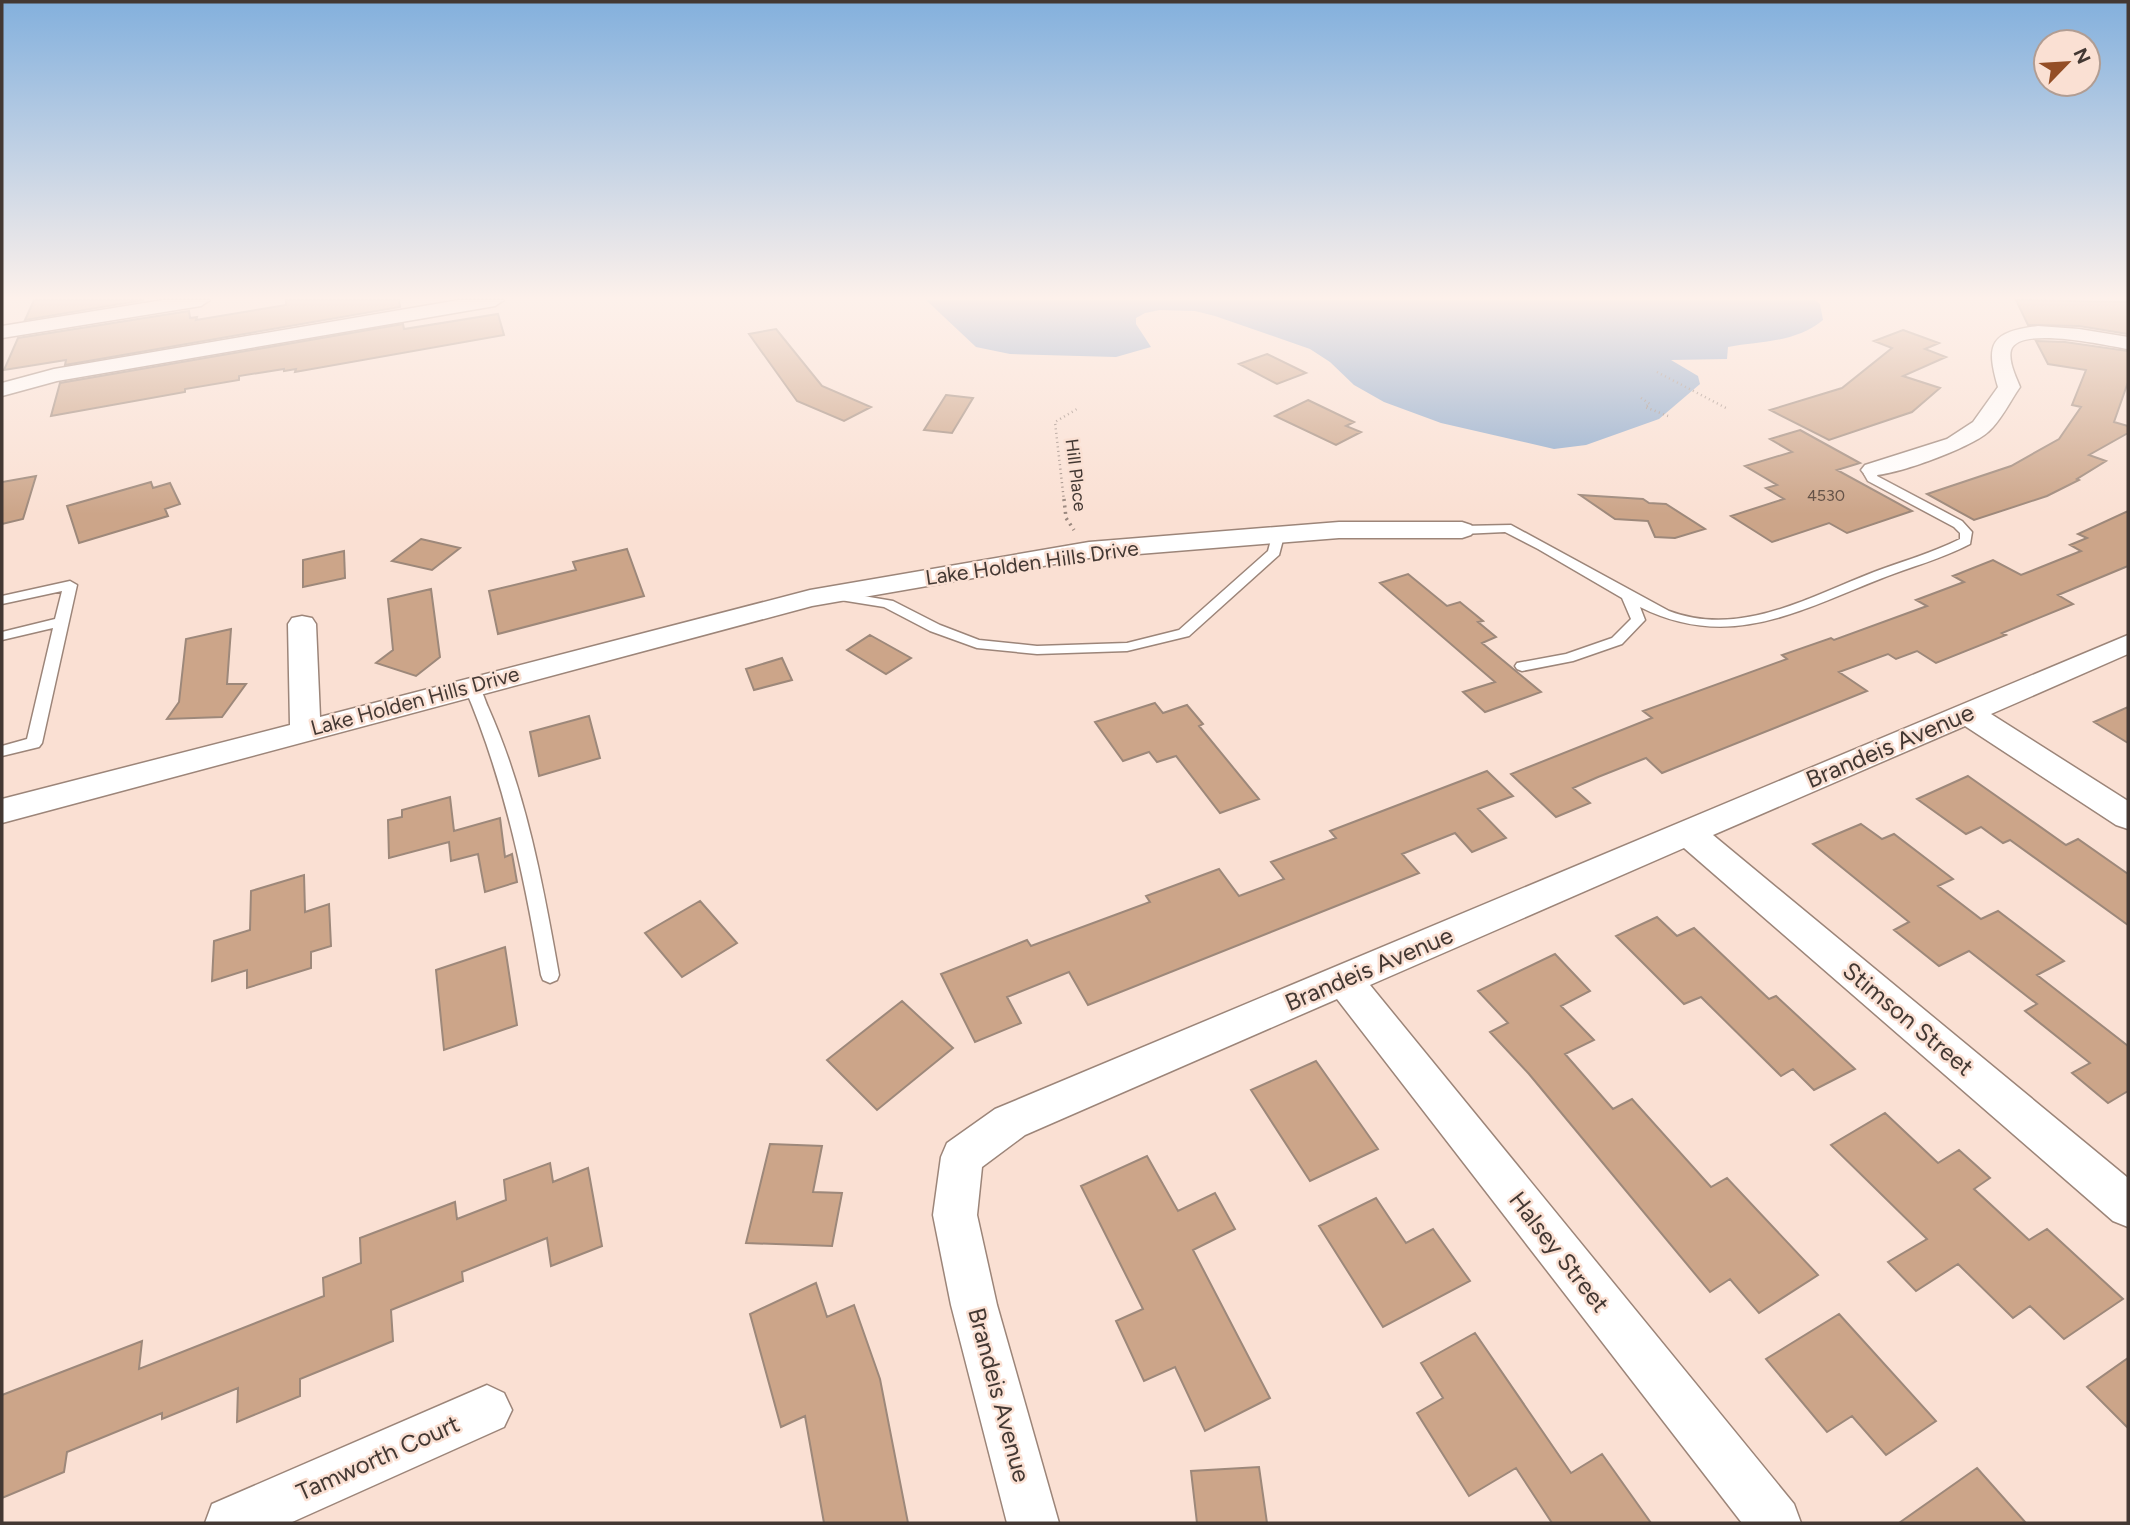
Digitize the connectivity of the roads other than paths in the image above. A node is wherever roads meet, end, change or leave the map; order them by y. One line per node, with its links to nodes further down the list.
1 (77, 371): 3 (street)
2 (2005, 371): 4 (street)
3 (2, 390)
4 (1873, 470): 8 (lane)
5 (1462, 530): 6 (street, Lake Holden Hills Drive); 8 (lane)
6 (1278, 536): 7 (street, Lake Holden Hills Drive); 7 (lane, Lake Holden Hills Drive)
7 (829, 594): 15 (street, Lake Holden Hills Drive)
8 (1628, 596): 14 (lane)
9 (2, 600): 10 (lane)
10 (61, 622): 12 (lane); 18 (lane)
11 (302, 624): 17 (street)
12 (2, 636)
13 (2128, 644): 16 (street, Brandeis Avenue)
14 (1522, 666)
15 (471, 686): 17 (street, Lake Holden Hills Drive); 22 (lane)
16 (1967, 713): 20 (street); 21 (street, Brandeis Avenue)
17 (305, 730): 19 (street, Lake Holden Hills Drive)
18 (2, 751)
19 (2, 811)
20 (2128, 817)
21 (1688, 833): 23 (street, Brandeis Avenue); 24 (street, Stimson Street)
22 (550, 975)
23 (1344, 980): 27 (street, Brandeis Avenue); 28 (street, Halsey Street)
24 (2128, 1206)
25 (487, 1410): 26 (street, Tamworth Court)
26 (231, 1523)
27 (1032, 1523)
28 (1775, 1523)

